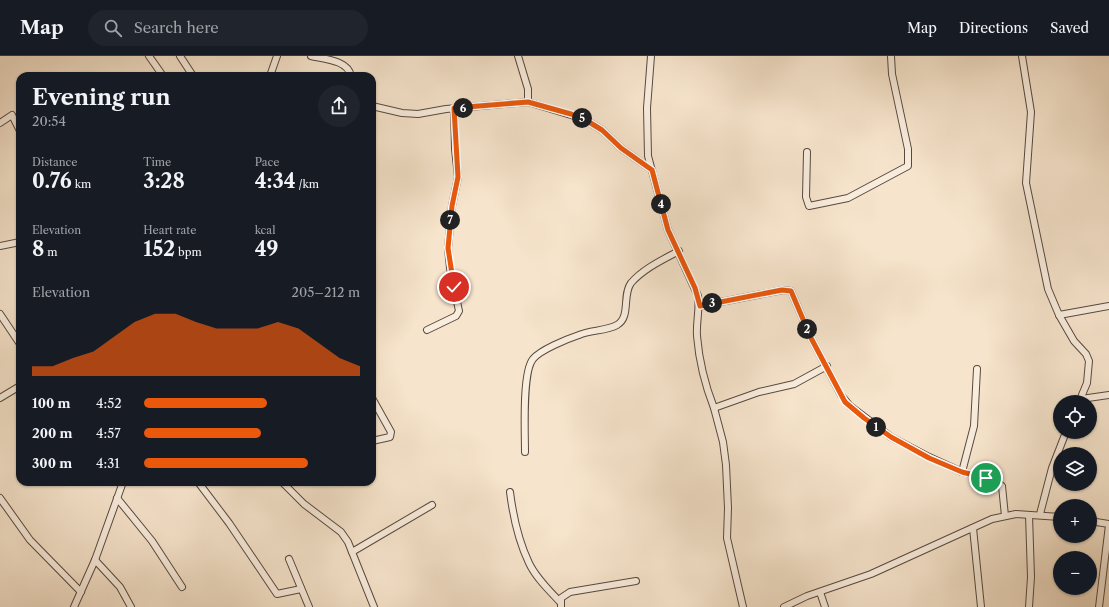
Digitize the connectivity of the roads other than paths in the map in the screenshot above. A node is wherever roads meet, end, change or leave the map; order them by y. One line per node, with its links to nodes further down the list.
1 (149, 56): 9 (street)
2 (180, 56): 10 (street)
3 (277, 56): 11 (street)
4 (311, 56): 12 (street)
5 (518, 56): 13 (street)
6 (651, 56): 19 (street)
7 (891, 56): 18 (street)
8 (1022, 56): 26 (street)
9 (160, 72)
10 (190, 72)
11 (271, 72)
12 (349, 72)
13 (528, 102): 15 (street); 19 (street)
14 (376, 107): 15 (street)
15 (454, 108): 27 (street)
16 (0, 123): 17 (street)
17 (16, 123)
18 (807, 152)
19 (652, 170): 22 (street)
20 (16, 243): 21 (street)
21 (0, 246)
22 (679, 251): 23 (street); 40 (street)
23 (700, 306): 29 (street); 37 (street)
24 (1109, 306): 26 (street)
25 (0, 314): 28 (street)
26 (1059, 315): 32 (street)
27 (427, 330)
28 (16, 338)
29 (827, 366): 37 (street); 41 (street)
30 (977, 369): 41 (street)
31 (16, 388): 35 (street)
32 (1082, 395)
33 (1109, 395): 34 (street)
34 (1097, 397)
35 (0, 398)
36 (376, 405): 39 (street)
37 (714, 408): 69 (street)
38 (1063, 439): 49 (street)
39 (376, 440)
40 (525, 452)
41 (962, 472): 51 (street)
42 (122, 486): 47 (street)
43 (201, 486): 61 (street)
44 (286, 486): 56 (street)
45 (510, 492): 64 (street)
46 (0, 498): 62 (street)
47 (117, 498): 58 (street); 60 (street)
48 (432, 504): 56 (street)
49 (1040, 514): 50 (street); 52 (street)
50 (1028, 515): 51 (street); 73 (street)
51 (1005, 516): 55 (street)
52 (1053, 516)
53 (1097, 522): 54 (street)
54 (1109, 525): 74 (street)
55 (973, 528): 63 (street); 72 (street)
56 (352, 552): 68 (street)
57 (289, 559): 61 (street)
58 (95, 560): 62 (street); 66 (street)
59 (636, 581): 64 (street)
60 (182, 587)
61 (301, 589): 67 (street)
62 (81, 592): 65 (street)
63 (820, 592): 70 (street); 71 (street)
64 (560, 605)
65 (74, 607)
66 (131, 607)
67 (309, 607)
68 (374, 607)
69 (743, 607)
70 (784, 607)
71 (825, 607)
72 (981, 607)
73 (1029, 607)
74 (1099, 607)

